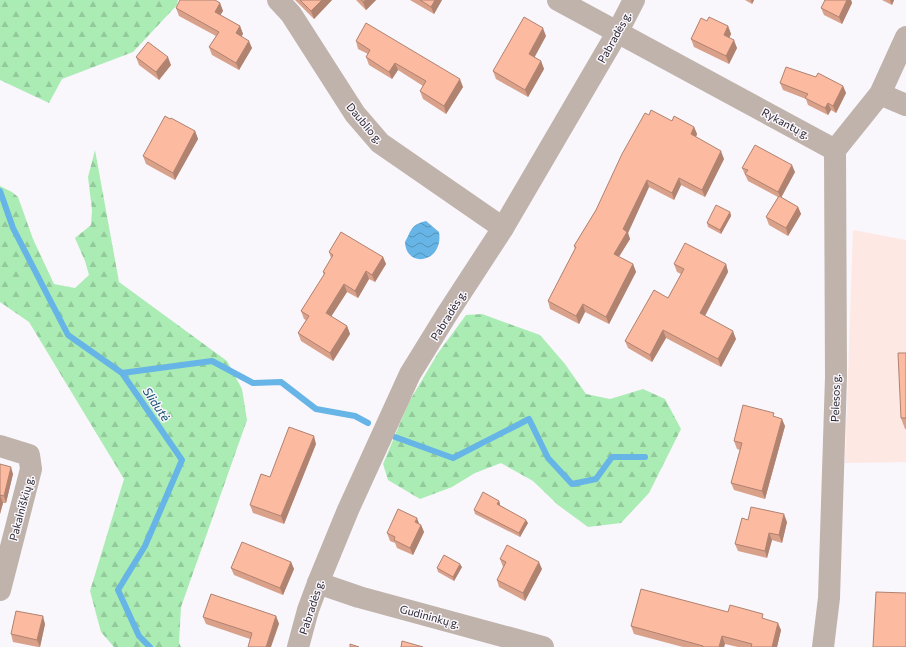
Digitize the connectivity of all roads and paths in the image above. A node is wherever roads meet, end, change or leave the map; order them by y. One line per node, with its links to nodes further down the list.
1 (278, 0): 9 (street, Daublio g.)
2 (558, 0): 4 (street, Rykantų g.)
3 (634, 0): 4 (street, Pabradės g.)
4 (617, 33): 8 (street, Rykantų g.); 9 (street, Pabradės g.)
5 (906, 37): 6 (street)
6 (880, 94): 7 (street); 8 (street)
7 (906, 105)
8 (835, 150): 15 (street, Pelesos g.)
9 (503, 228): 11 (street, Pabradės g.)
10 (0, 446): 12 (street, Pakalniškių g.)
11 (318, 583): 13 (street, Pabradės g.); 14 (street, Gudininkų g.)
12 (0, 590)
13 (298, 647)
14 (543, 647)
15 (823, 647)

